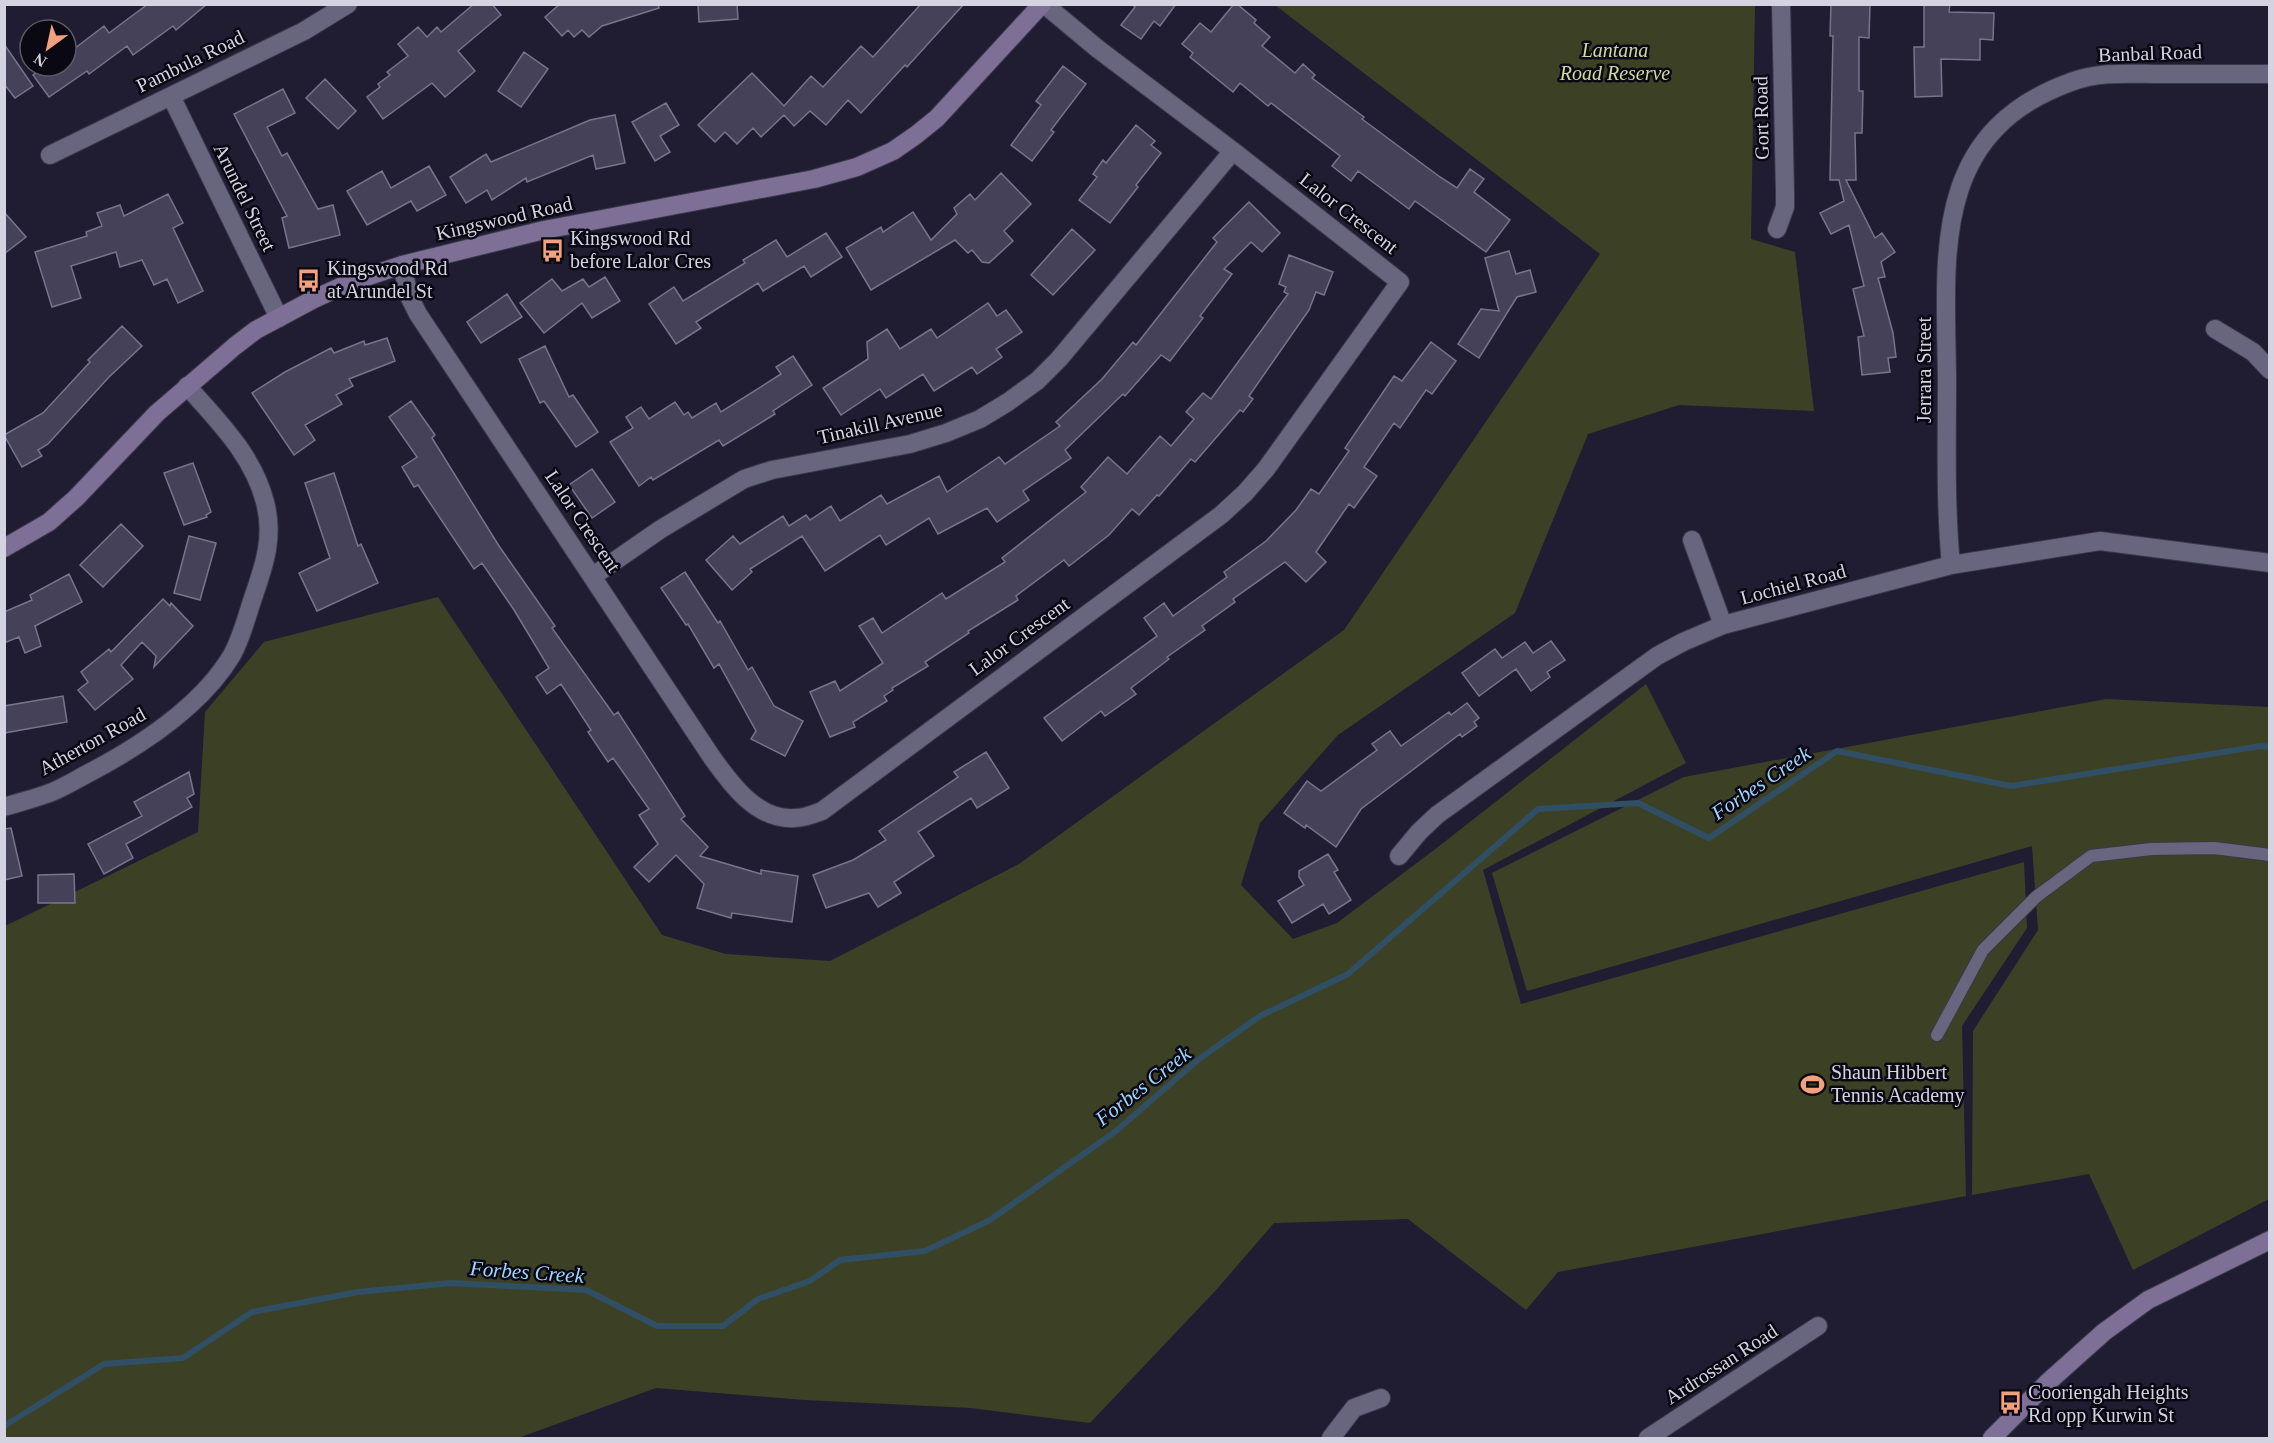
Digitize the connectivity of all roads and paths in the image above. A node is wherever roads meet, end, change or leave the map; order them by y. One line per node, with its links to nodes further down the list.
1 (348, 4): 5 (street, Pambula Road)
2 (1043, 4): 6 (street, Lalor Crescent); 10 (street, Kingswood Road)
3 (1781, 4): 9 (street, Gort Road)
4 (2270, 74): 8 (street, Banbal Road)
5 (171, 96): 7 (street, Pambula Road); 11 (street, Arundel Street)
6 (1233, 151): 19 (street, Tinakill Avenue); 19 (street, Lalor Crescent)
7 (50, 155)
8 (1964, 177): 18 (street, Jerrara Street)
9 (1778, 229)
10 (402, 265): 11 (street, Kingswood Road); 19 (street, Lalor Crescent)
11 (279, 318): 14 (street, Kingswood Road)
12 (2215, 328): 13 (street)
13 (2270, 370)
14 (187, 386): 16 (street, Kingswood Road); 21 (street, Atherton Road)
15 (1692, 540): 20 (street)
16 (4, 548)
17 (2270, 563): 18 (street, Lochiel Road)
18 (1952, 565): 20 (street, Lochiel Road)
19 (593, 576)
20 (1723, 625): 23 (street, Lochiel Road)
21 (4, 807)
22 (2270, 855): 24 (lane)
23 (1399, 856)
24 (1937, 1035)
25 (2270, 1240): 30 (street)
26 (1818, 1326): 29 (street, Ardrossan Road)
27 (1381, 1398): 28 (street)
28 (1331, 1438)
29 (1648, 1438)
30 (1992, 1438)

